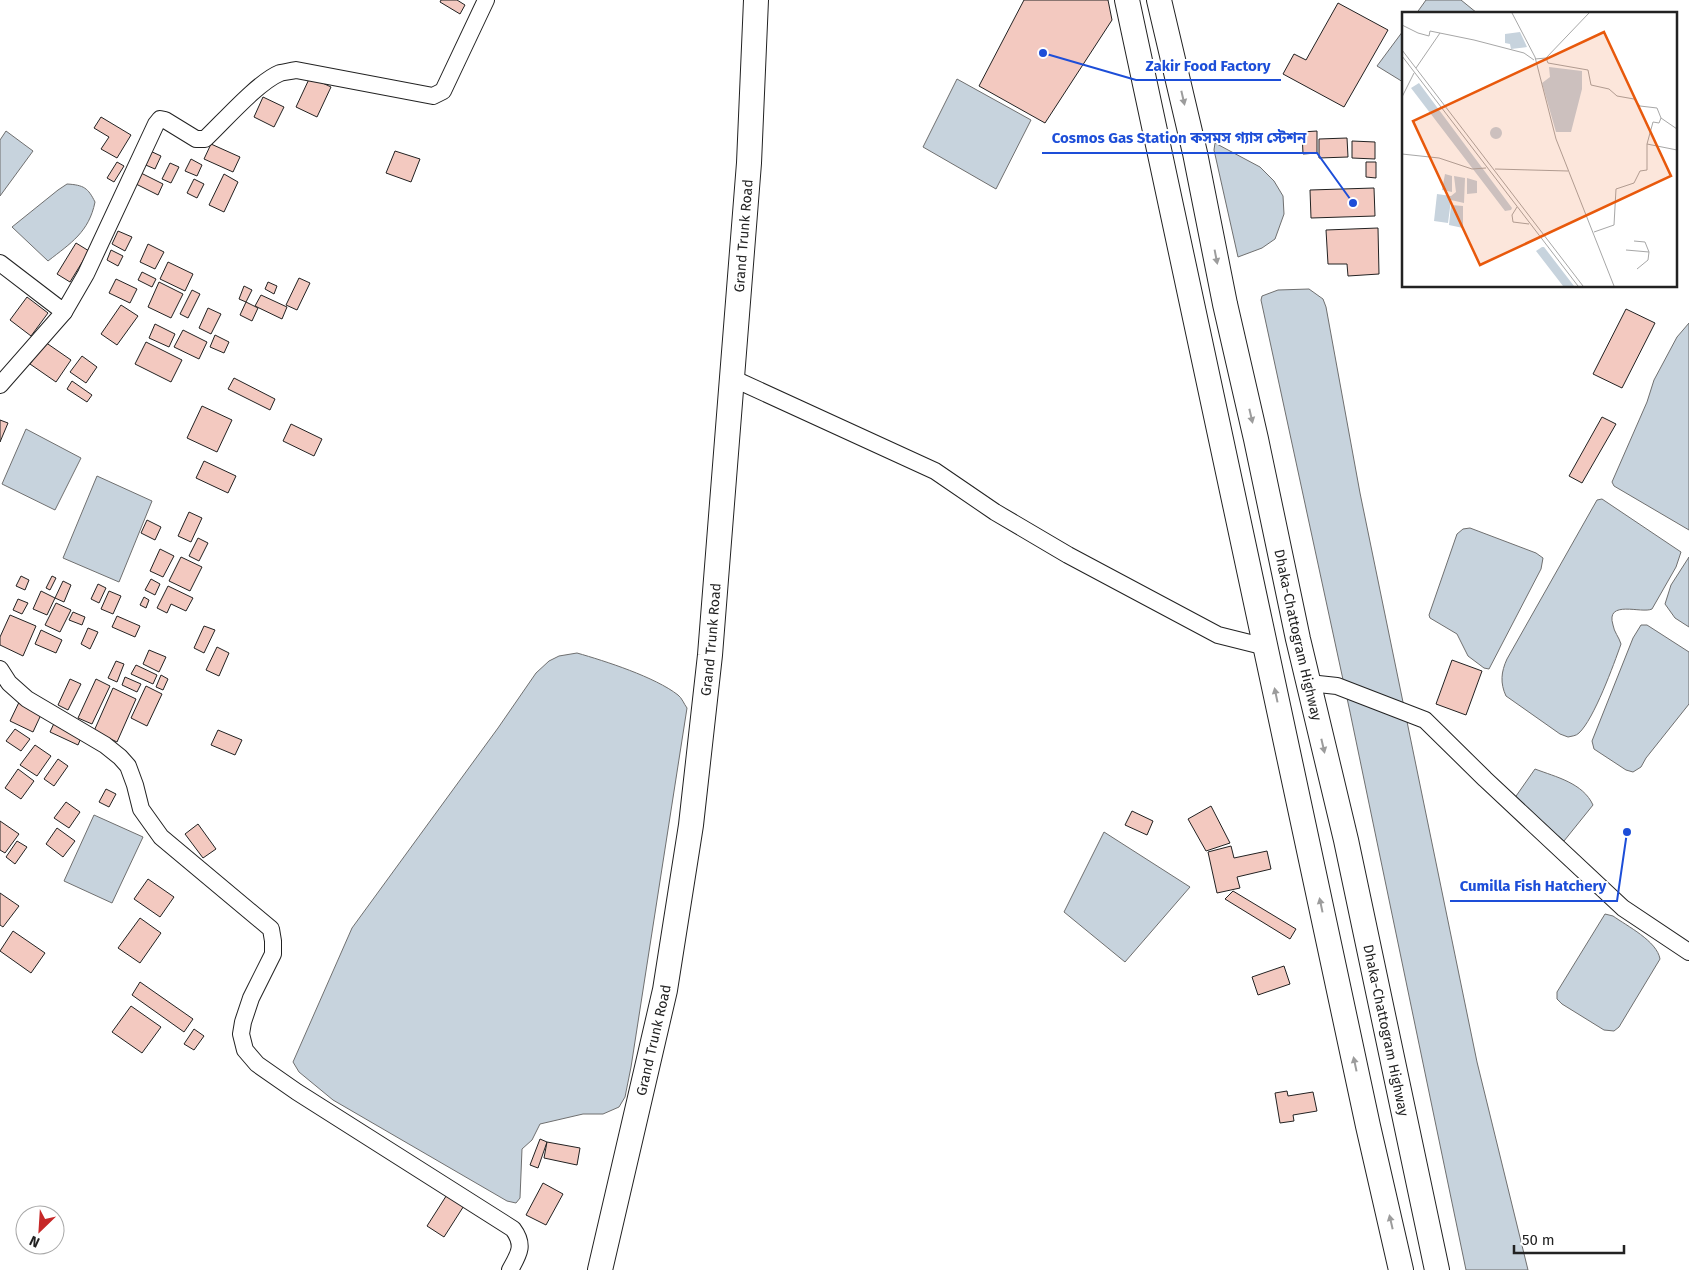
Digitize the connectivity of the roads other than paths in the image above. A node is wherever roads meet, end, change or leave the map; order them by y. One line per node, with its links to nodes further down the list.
1 (486, 0): 6 (street)
2 (756, 0): 7 (highway, Grand Trunk Road)
3 (1127, 0): 9 (highway)
4 (1159, 0): 11 (highway, Dhaka-Chattogram Highway, one-way to 11)
5 (0, 263): 6 (street)
6 (64, 312): 8 (street)
7 (732, 378): 9 (street); 14 (highway, Grand Trunk Road)
8 (0, 385)
9 (1266, 647): 15 (highway, one-way to 9)
10 (0, 668): 13 (street)
11 (1308, 683): 12 (street); 16 (highway, Dhaka-Chattogram Highway, one-way to 16)
12 (1689, 952)
13 (510, 1270)
14 (600, 1270)
15 (1402, 1270)
16 (1438, 1270)

